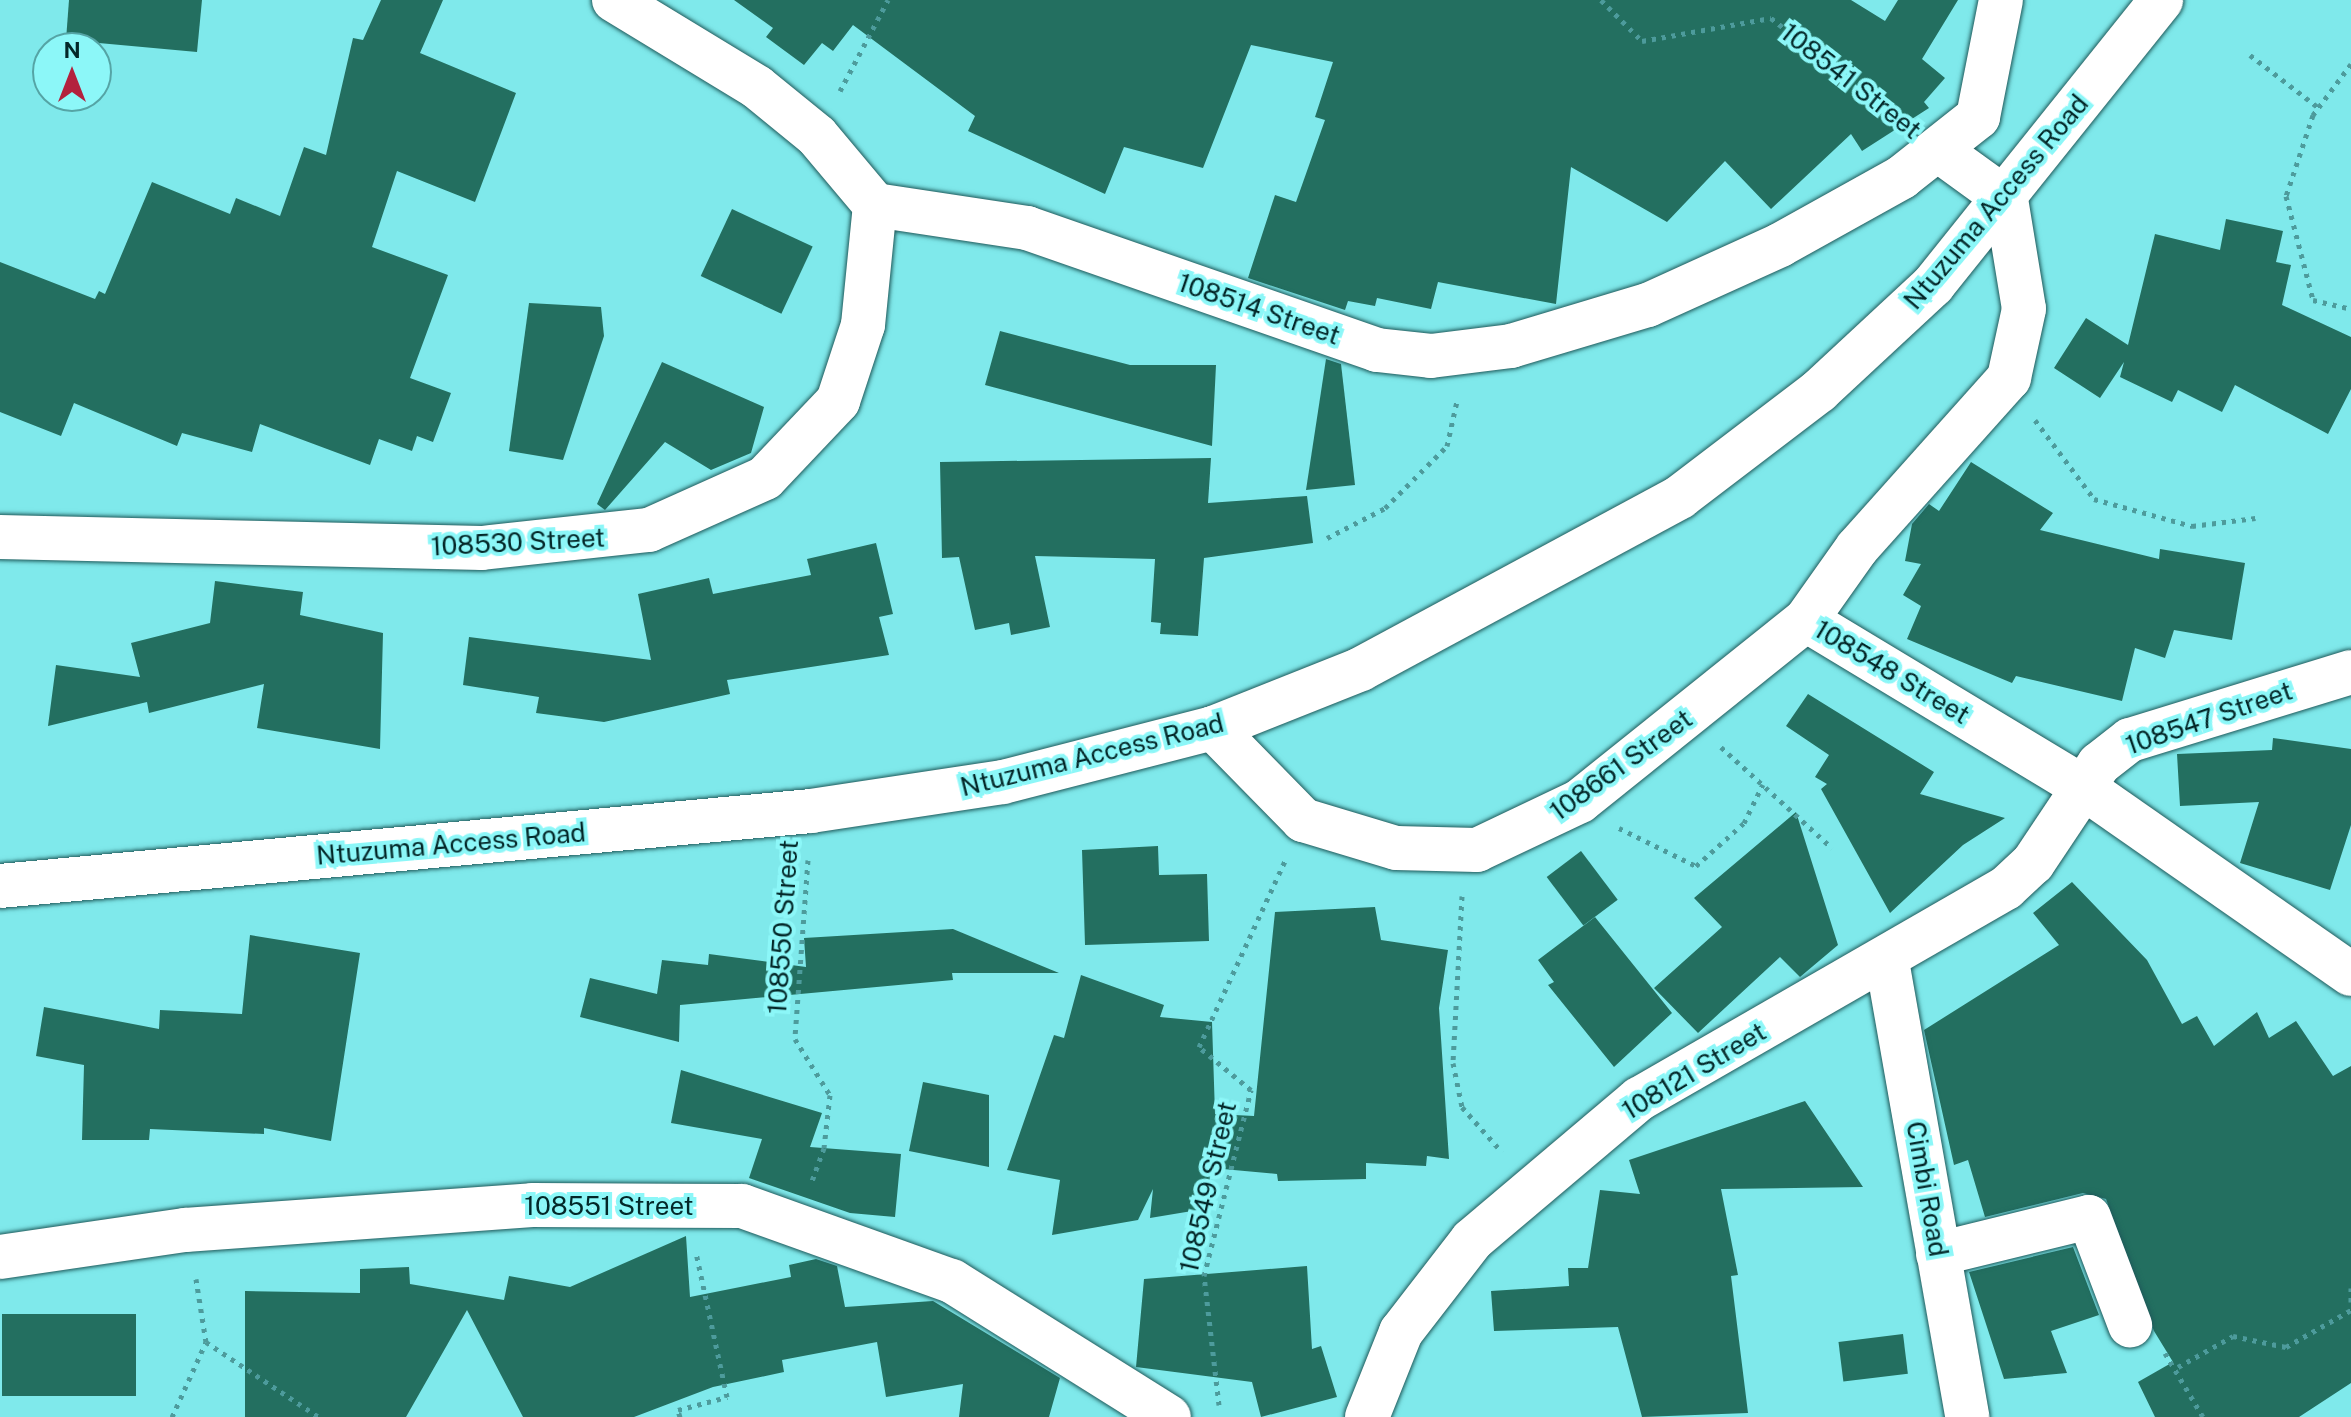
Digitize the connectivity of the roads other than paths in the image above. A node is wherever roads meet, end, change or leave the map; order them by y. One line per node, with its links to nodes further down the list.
1 (614, 0): 6 (street)
2 (2001, 0): 4 (street, 108514 Street)
3 (2161, 0): 5 (street, Ntuzuma Access Road)
4 (1941, 152): 5 (street, 108541 Street); 6 (street, 108514 Street)
5 (2006, 199): 8 (street, 108548 Street); 10 (street, Ntuzuma Access Road)
6 (875, 205): 7 (street, 108530 Street)
7 (0, 537)
8 (1806, 620): 10 (street, 108661 Street); 11 (street, 108548 Street)
9 (2351, 672): 11 (street, 108547 Street)
10 (1213, 728): 12 (street, Ntuzuma Access Road)
11 (2084, 788): 13 (street, 108121 Street); 14 (street, 108548 Street)
12 (0, 886)
13 (1887, 961): 15 (street, Cimbi Road); 19 (street, 108121 Street)
14 (2351, 974)
15 (1938, 1254): 17 (street); 20 (street, Cimbi Road)
16 (0, 1257): 18 (street, 108551 Street)
17 (2130, 1325)
18 (1169, 1417)
19 (1367, 1417)
20 (1967, 1417)

